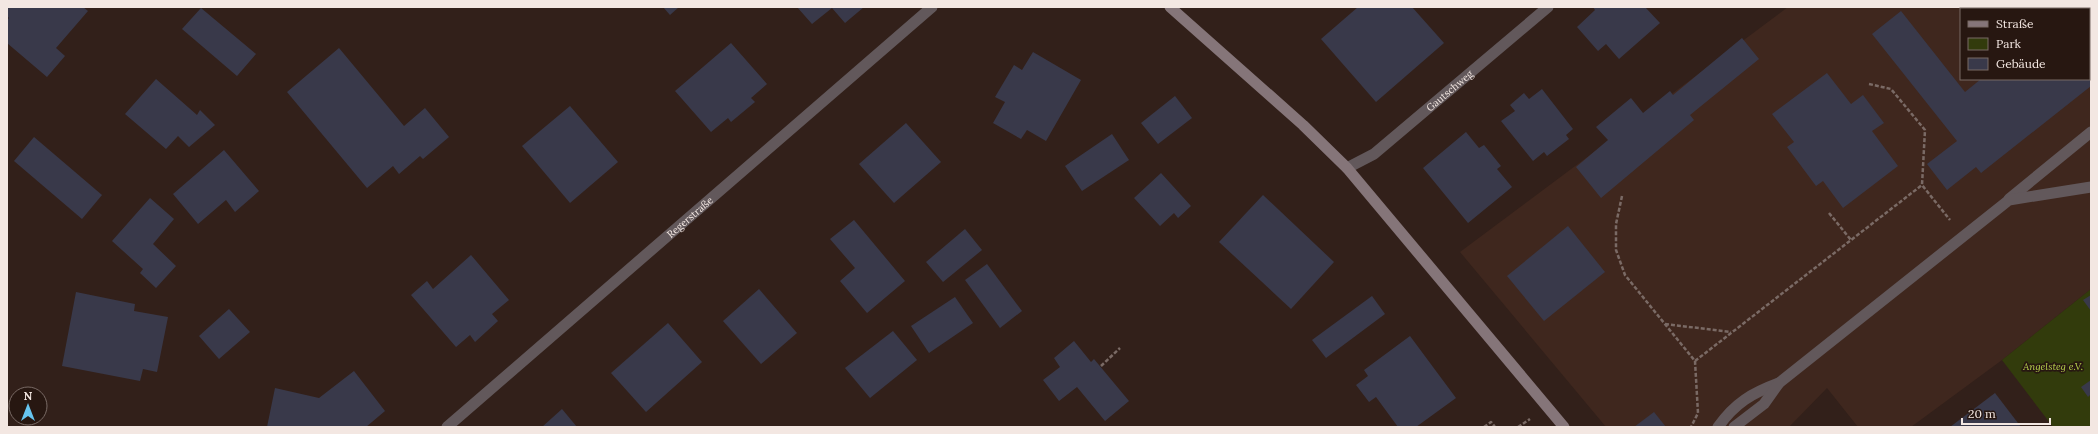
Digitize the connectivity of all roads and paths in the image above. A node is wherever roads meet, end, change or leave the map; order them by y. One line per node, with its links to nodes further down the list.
1 (932, 7): 20 (street, Regerstraße)
2 (1170, 7): 6 (main road)
3 (1548, 7): 6 (street, Gautschweg)
4 (1869, 84): 7 (path)
5 (2091, 132): 10 (street)
6 (1347, 168): 23 (main road)
7 (1922, 185): 12 (path); 13 (path)
8 (2091, 186): 10 (street)
9 (1622, 196): 14 (path)
10 (2009, 200): 12 (street)
11 (1829, 213): 13 (path)
12 (1963, 236): 19 (street)
13 (1851, 240): 15 (path)
14 (1665, 324): 15 (path); 17 (path)
15 (1732, 332): 17 (path)
16 (1120, 348): 18 (path)
17 (1695, 361): 24 (path)
18 (1101, 366)
19 (1779, 383): 25 (street); 26 (street)
20 (447, 427)
21 (1484, 427): 22 (path)
22 (1495, 427)
23 (1564, 427)
24 (1691, 427)
25 (1718, 427)
26 (1734, 427)

